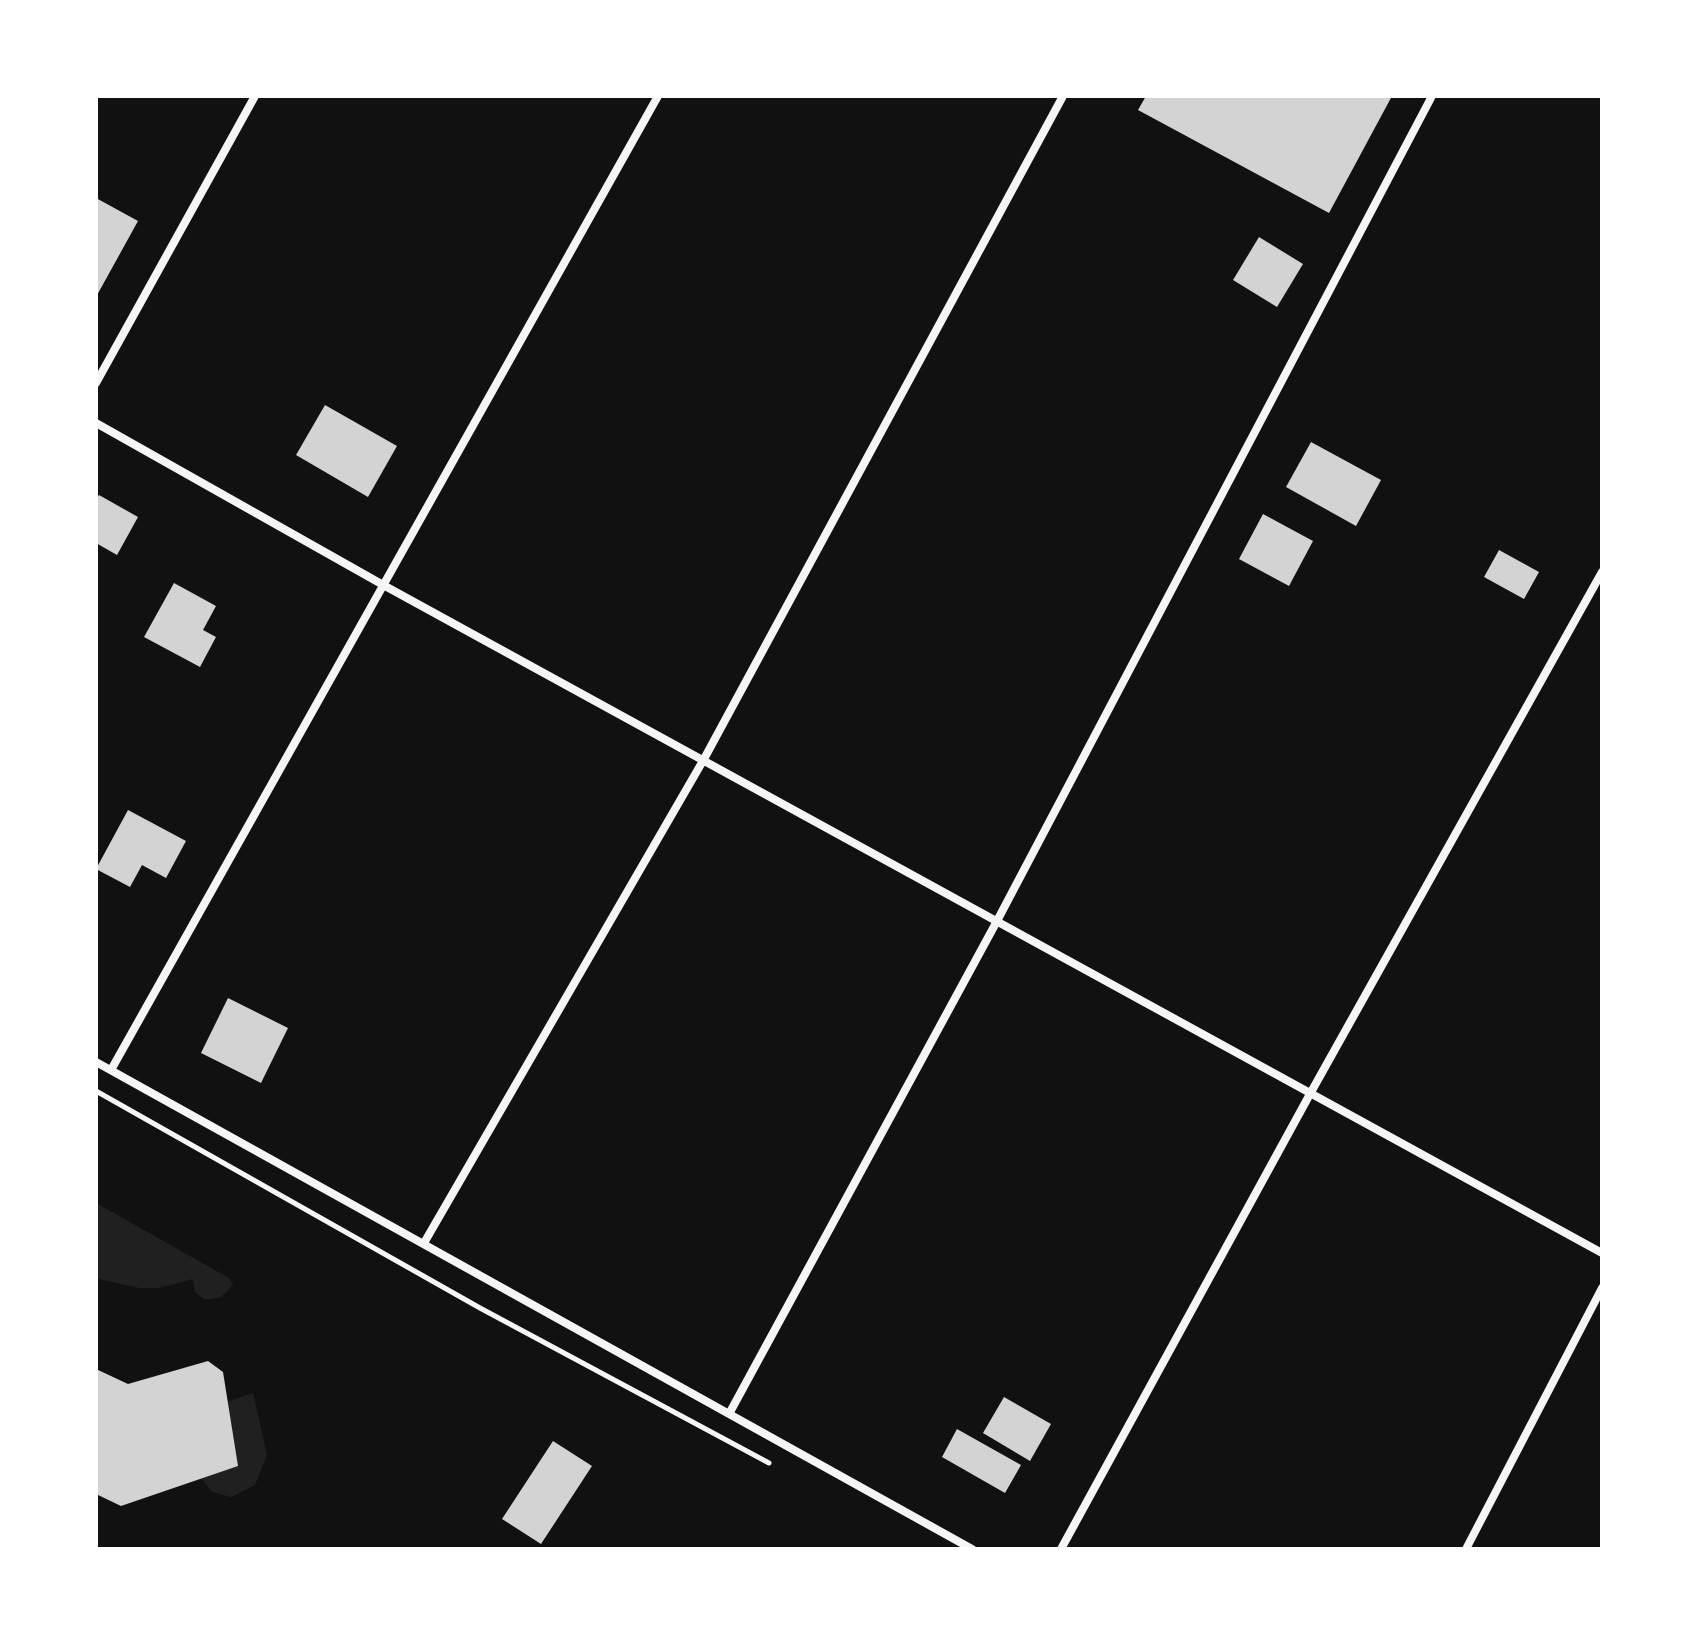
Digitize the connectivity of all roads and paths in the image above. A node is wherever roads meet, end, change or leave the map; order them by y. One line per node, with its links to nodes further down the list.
1 (255, 96): 5 (street)
2 (658, 96): 8 (street)
3 (1063, 96): 9 (street)
4 (1432, 96): 10 (street)
5 (96, 383)
6 (96, 423): 8 (street)
7 (1602, 572): 14 (street)
8 (385, 586): 9 (street); 12 (street)
9 (704, 759): 10 (street); 15 (street)
10 (997, 921): 14 (street); 18 (street)
11 (96, 1062): 12 (street)
12 (111, 1070): 15 (street)
13 (96, 1091): 19 (path)
14 (1310, 1094): 16 (street); 21 (street)
15 (424, 1243): 18 (street)
16 (1602, 1253)
17 (1602, 1288): 22 (street)
18 (729, 1414): 20 (street)
19 (776, 1467)
20 (972, 1549)
21 (1061, 1549)
22 (1466, 1549)

